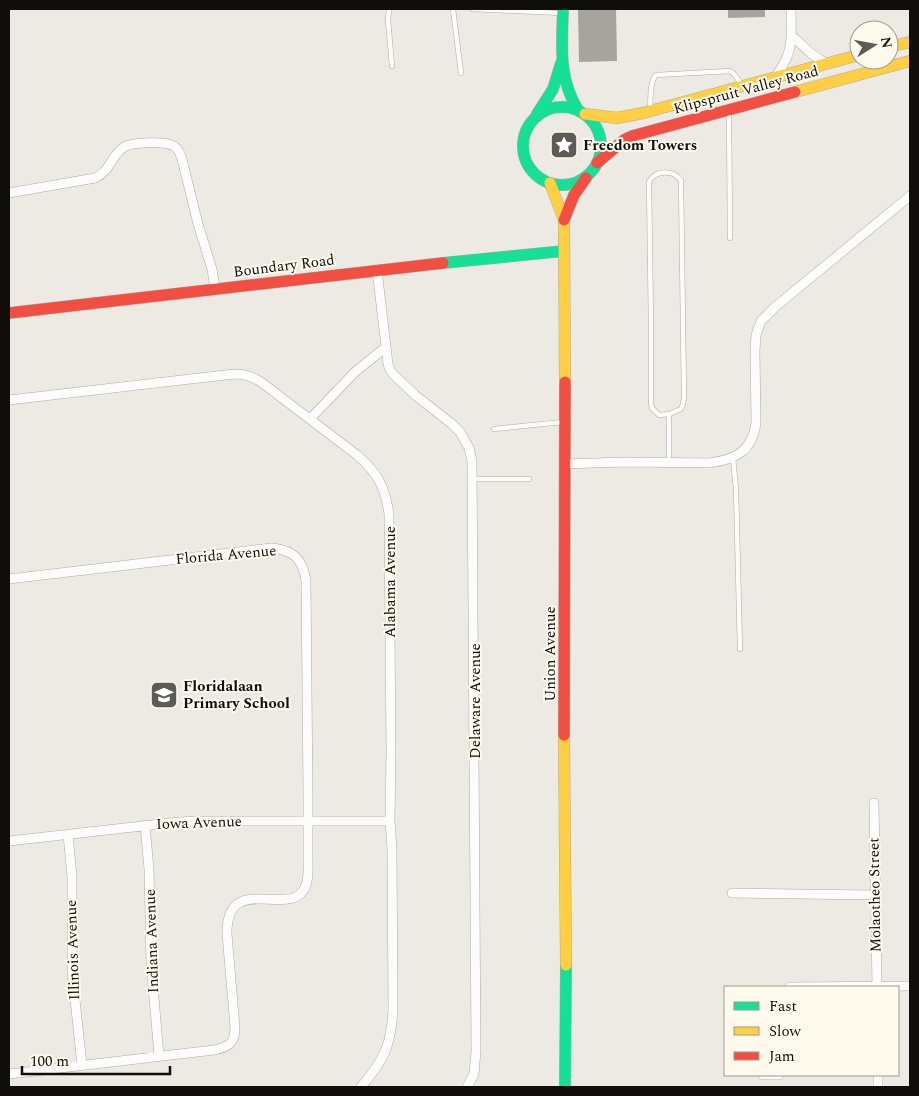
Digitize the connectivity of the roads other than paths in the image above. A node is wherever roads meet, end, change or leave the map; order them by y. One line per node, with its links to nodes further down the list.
1 (389, 9): 11 (lane)
2 (453, 9): 12 (lane)
3 (472, 9): 5 (lane)
4 (791, 9): 6 (street)
5 (563, 11): 7 (street)
6 (791, 34): 10 (street); 13 (street)
7 (563, 58): 16 (street); 18 (street)
8 (849, 58): 10 (street, Klipspruit Valley Road)
9 (910, 61): 15 (street, Klipspruit Valley Road)
10 (828, 64): 13 (street, Klipspruit Valley Road)
11 (392, 66)
12 (461, 73)
13 (775, 78): 14 (street, Klipspruit Valley Road)
14 (743, 86): 17 (street, Klipspruit Valley Road); 17 (lane)
15 (729, 110): 19 (street, Klipspruit Valley Road); 25 (lane)
16 (582, 112): 17 (street, Klipspruit Valley Road); 18 (street); 19 (street)
17 (650, 112)
18 (536, 117): 21 (street)
19 (597, 163): 20 (street)
20 (589, 174): 21 (street); 24 (street, Union Avenue)
21 (550, 183): 24 (street, Union Avenue)
22 (9, 193): 28 (street)
23 (910, 196): 36 (street)
24 (564, 220): 26 (street, Union Avenue)
25 (730, 238)
26 (564, 251): 27 (street, Boundary Road); 34 (street, Union Avenue)
27 (377, 270): 28 (street, Boundary Road); 30 (street, Delaware Avenue)
28 (215, 289): 29 (street, Boundary Road)
29 (9, 313)
30 (386, 347): 33 (street); 39 (street, Delaware Avenue)
31 (9, 400): 33 (street, Alabama Avenue)
32 (669, 414): 32 (lane); 37 (lane)
33 (310, 419): 45 (street, Alabama Avenue)
34 (565, 421): 35 (lane); 38 (street, Union Avenue)
35 (494, 429)
36 (733, 458): 37 (street); 42 (lane)
37 (669, 462): 38 (street)
38 (565, 464): 58 (street, Union Avenue)
39 (473, 479): 40 (lane); 57 (street, Delaware Avenue)
40 (529, 479)
41 (9, 579): 44 (street, Florida Avenue)
42 (740, 649)
43 (874, 804): 50 (street, Molaotheo Street)
44 (308, 821): 45 (street, Iowa Avenue); 46 (street, Iowa Avenue); 53 (street, Florida Avenue)
45 (390, 821): 56 (street, Alabama Avenue)
46 (145, 825): 47 (street, Iowa Avenue); 53 (street, Indiana Avenue)
47 (68, 834): 48 (street, Iowa Avenue); 54 (street, Illinois Avenue)
48 (9, 841)
49 (732, 893): 50 (street)
50 (875, 895): 51 (street, Molaotheo Street)
51 (877, 986): 52 (street)
52 (910, 986)
53 (159, 1056): 54 (street)
54 (82, 1066): 55 (street)
55 (9, 1074)
56 (364, 1086)
57 (466, 1087)
58 (565, 1087)

